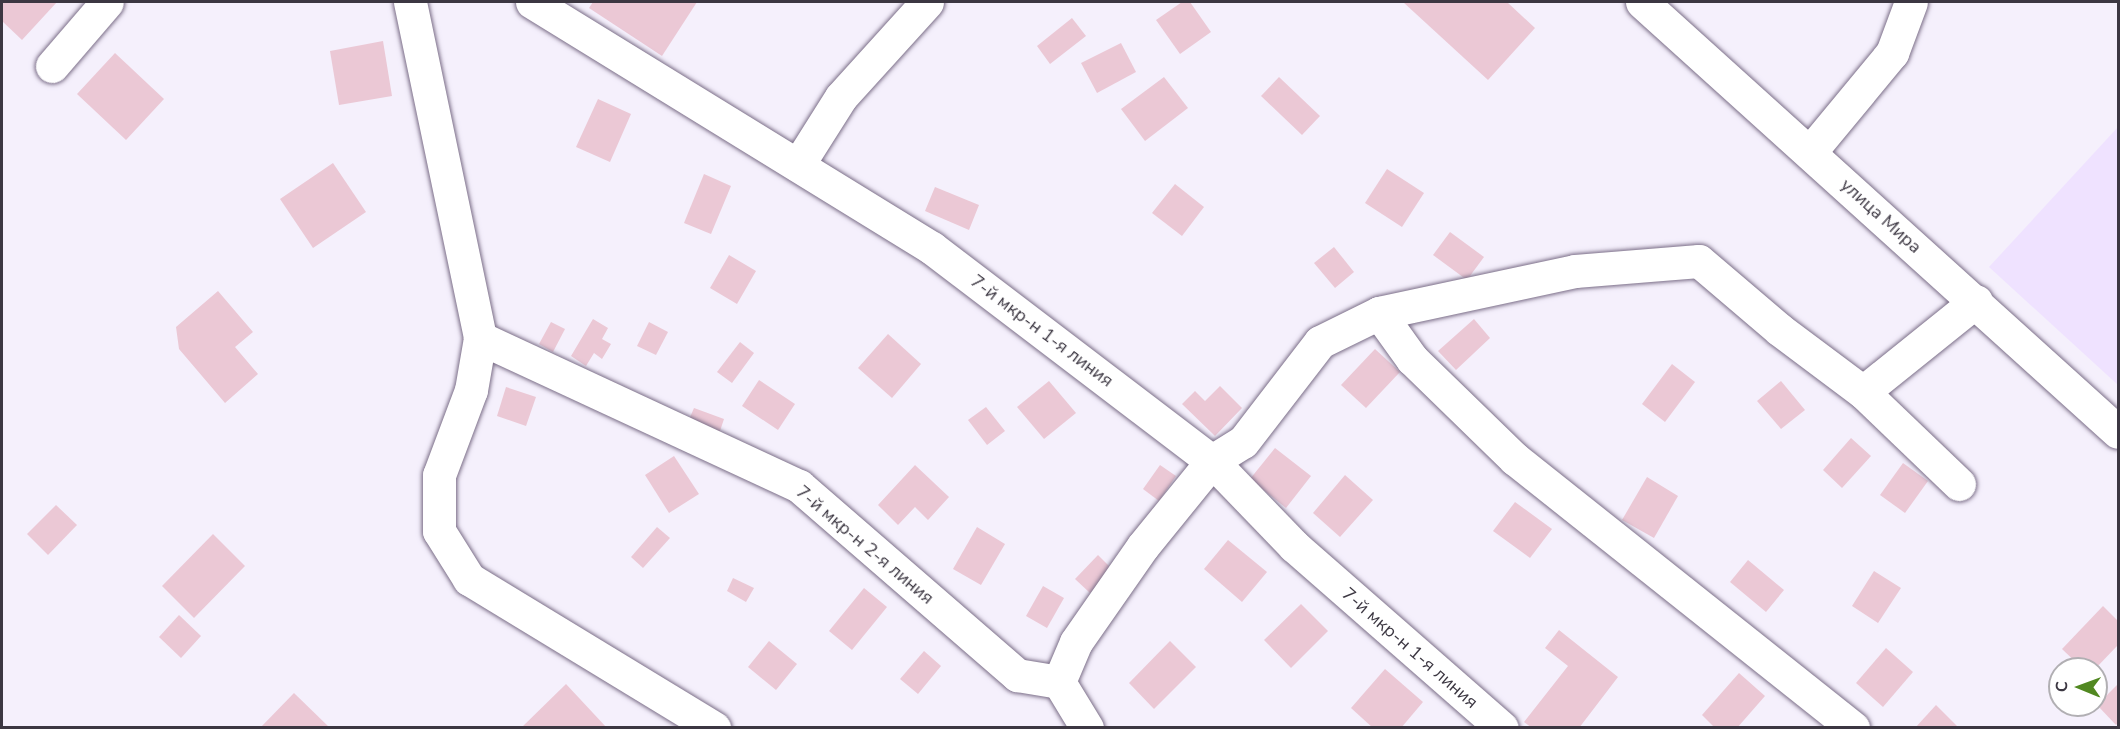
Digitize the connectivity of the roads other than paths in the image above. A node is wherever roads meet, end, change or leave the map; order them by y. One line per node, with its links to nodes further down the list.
1 (107, 2): 7 (street)
2 (410, 2): 12 (street)
3 (532, 2): 9 (street, 7-й мкр-н 1-я линия)
4 (927, 2): 9 (street)
5 (1642, 2): 8 (street, улица Мира)
6 (1911, 2): 8 (street)
7 (51, 66)
8 (1810, 152): 10 (street, улица Мира)
9 (798, 165): 15 (street, 7-й мкр-н 1-я линия)
10 (1976, 302): 13 (street); 14 (street, улица Мира)
11 (1379, 313): 13 (street); 15 (street); 21 (street)
12 (480, 339): 17 (street, 7-й мкр-н 2-я линия); 18 (street)
13 (1863, 392): 16 (street)
14 (2118, 432)
15 (1212, 461): 17 (street); 20 (street, 7-й мкр-н 1-я линия)
16 (1959, 484)
17 (1059, 682): 19 (street)
18 (714, 728)
19 (1087, 728)
20 (1502, 728)
21 (1852, 728)

